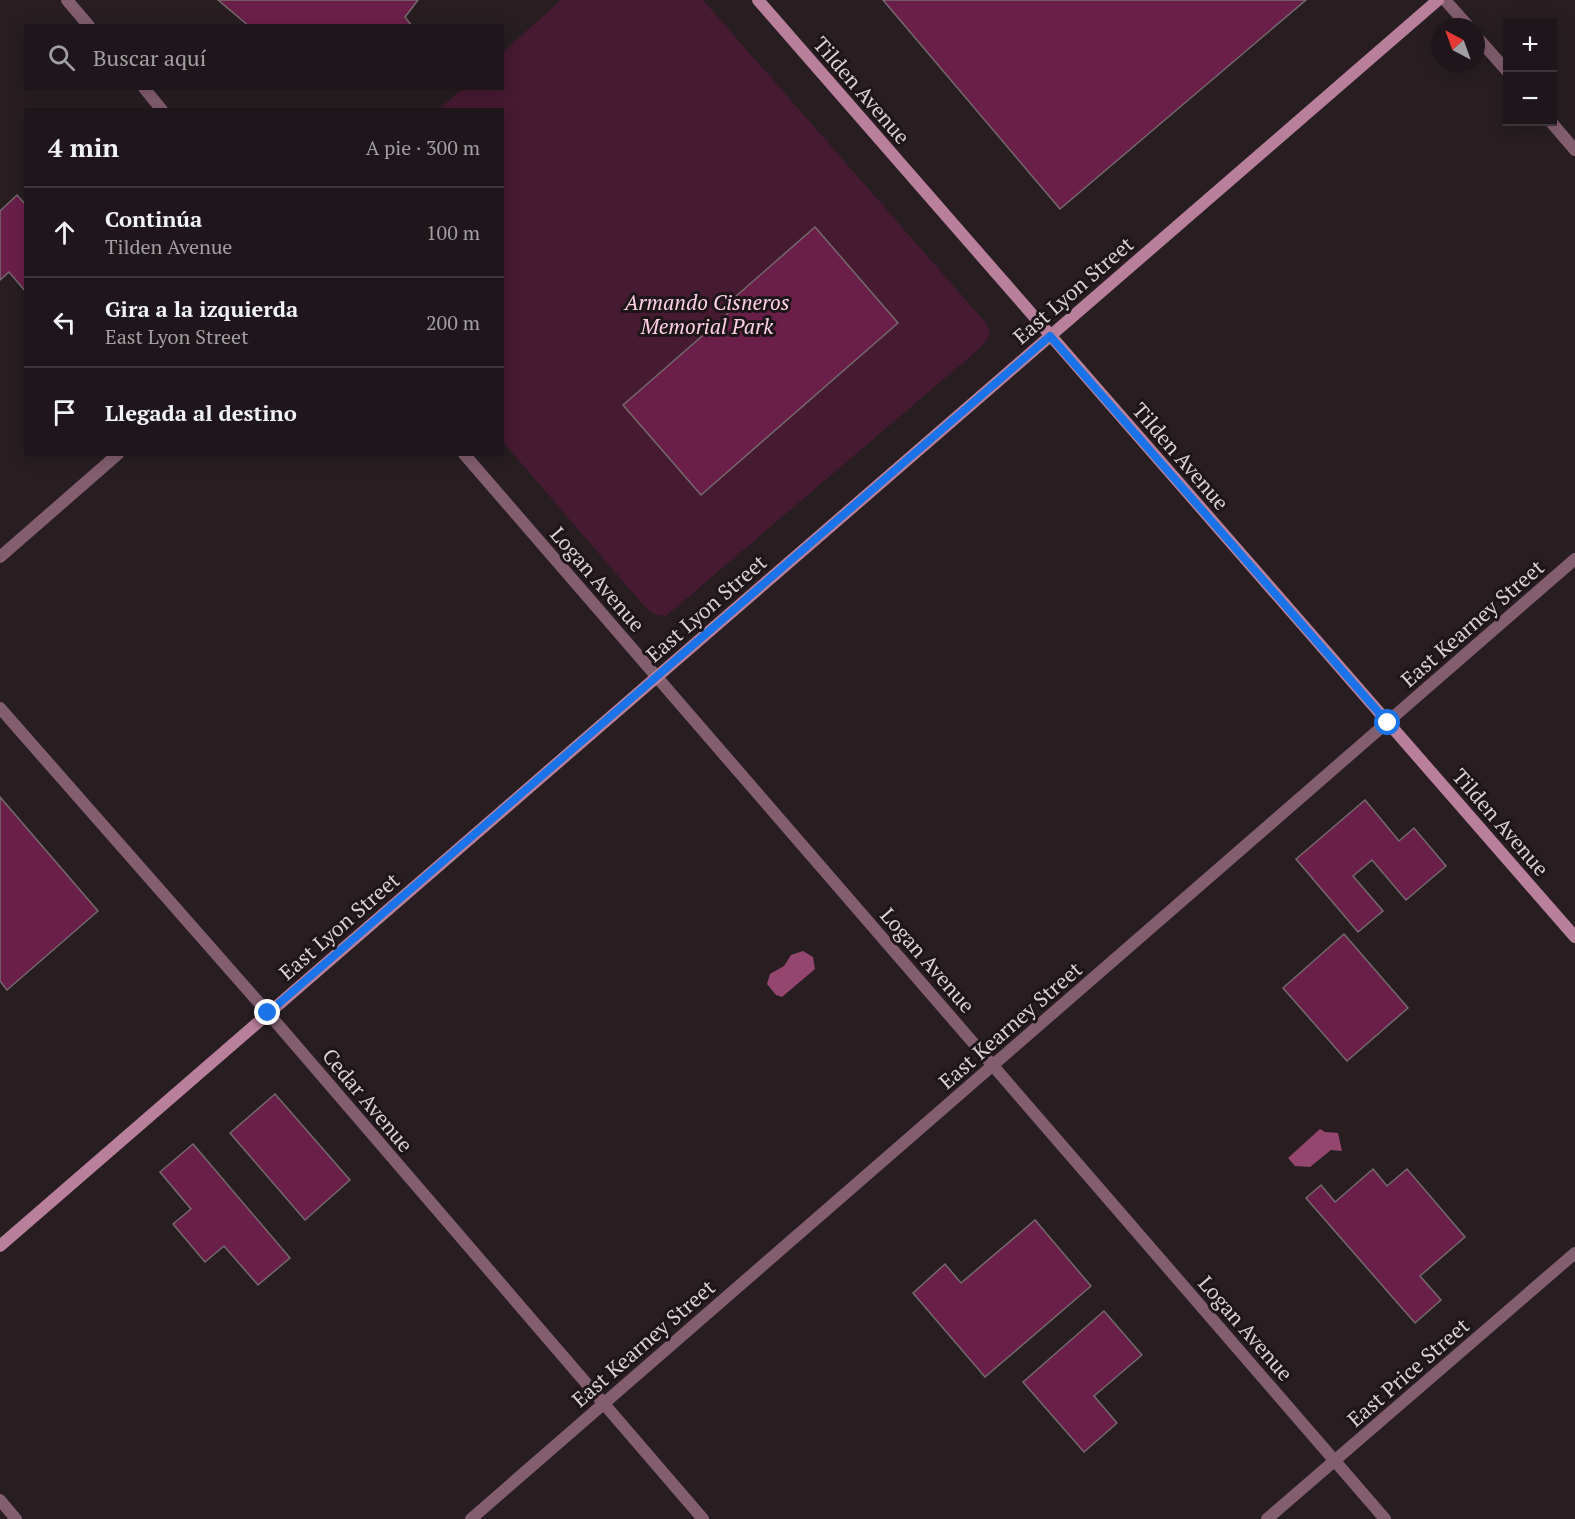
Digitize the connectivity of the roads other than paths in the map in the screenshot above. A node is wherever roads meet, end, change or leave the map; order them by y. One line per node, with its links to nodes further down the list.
1 (67, 0): 6 (street)
2 (758, 0): 13 (main road, Tilden Avenue)
3 (1438, 0): 13 (main road, East Lyon Street)
4 (1445, 0): 5 (street)
5 (1460, 18)
6 (87, 24)
7 (1485, 46): 8 (street)
8 (1503, 66)
9 (146, 90): 10 (street)
10 (160, 108)
11 (1554, 126): 12 (street)
12 (1575, 150)
13 (1050, 336): 18 (main road, East Lyon Street); 20 (main road, Tilden Avenue)
14 (116, 456): 16 (street)
15 (466, 456): 18 (street, Logan Avenue)
16 (0, 557)
17 (1575, 560): 20 (street, East Kearney Street)
18 (657, 676): 22 (main road, East Lyon Street); 23 (street, Logan Avenue)
19 (0, 708): 22 (street, Cedar Avenue)
20 (1388, 723): 21 (main road, Tilden Avenue); 23 (street, East Kearney Street)
21 (1575, 938)
22 (268, 1013): 24 (main road, East Lyon Street); 26 (street, Cedar Avenue)
23 (993, 1065): 26 (street, East Kearney Street); 27 (street, Logan Avenue)
24 (0, 1246)
25 (1575, 1253): 27 (street, East Price Street)
26 (603, 1405): 30 (street, East Kearney Street); 31 (street, Cedar Avenue)
27 (1335, 1461): 32 (street, East Price Street); 33 (street, Logan Avenue)
28 (0, 1500): 29 (street)
29 (16, 1519)
30 (471, 1519)
31 (703, 1519)
32 (1267, 1519)
33 (1385, 1519)

